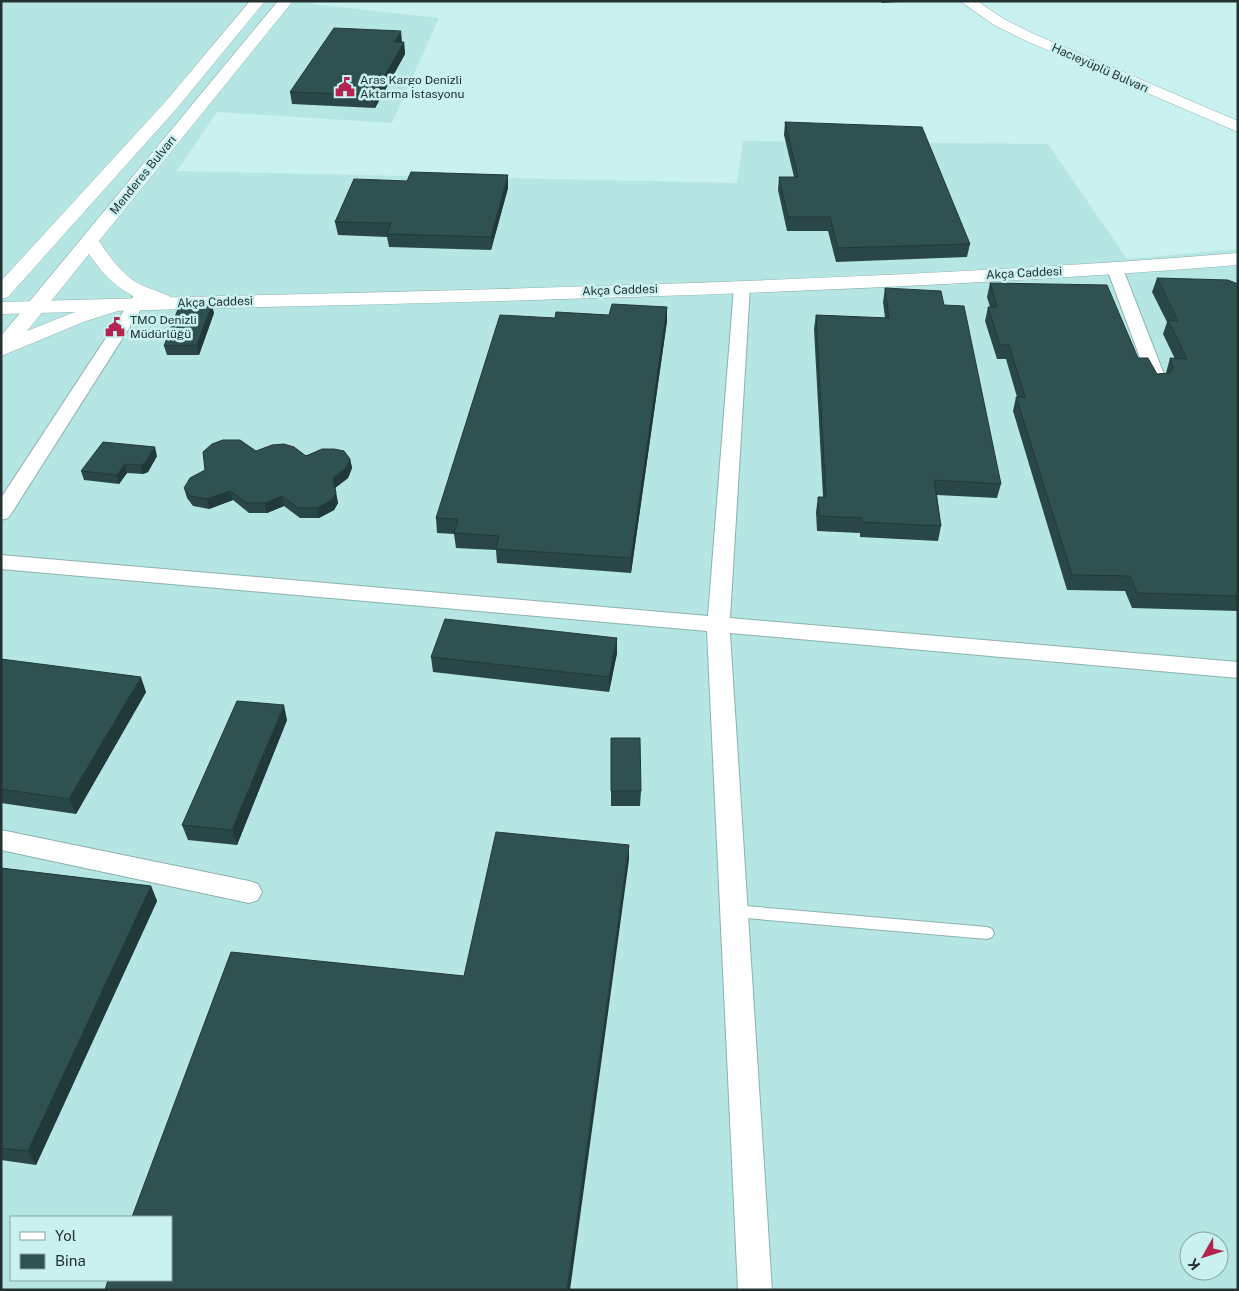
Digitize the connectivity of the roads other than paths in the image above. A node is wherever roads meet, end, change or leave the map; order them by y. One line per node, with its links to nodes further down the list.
1 (258, 1): 4 (main road, Menderes Bulvarı)
2 (286, 1): 6 (main road, Menderes Bulvarı)
3 (967, 1): 5 (main road, Hacıeyüplü Bulvarı)
4 (172, 104): 9 (main road, Menderes Bulvarı); 13 (main road)
5 (1238, 127)
6 (90, 241): 12 (main road); 13 (main road, Menderes Bulvarı)
7 (1238, 258): 8 (main road, Akça Caddesi)
8 (1115, 269): 11 (main road, Akça Caddesi); 15 (street)
9 (22, 270): 10 (main road); 13 (main road, Menderes Bulvarı)
10 (1, 279)
11 (742, 286): 12 (main road, Akça Caddesi); 18 (street)
12 (132, 301): 13 (main road, Akça Caddesi); 14 (main road); 16 (street)
13 (13, 305): 14 (main road, Menderes Bulvarı)
14 (2, 344)
15 (1158, 382)
16 (1, 514)
17 (1, 562): 18 (street)
18 (718, 625): 19 (street); 22 (street)
19 (1238, 670)
20 (1, 840): 21 (street)
21 (249, 892)
22 (734, 910): 23 (lane); 24 (street)
23 (986, 933)
24 (755, 1290)

